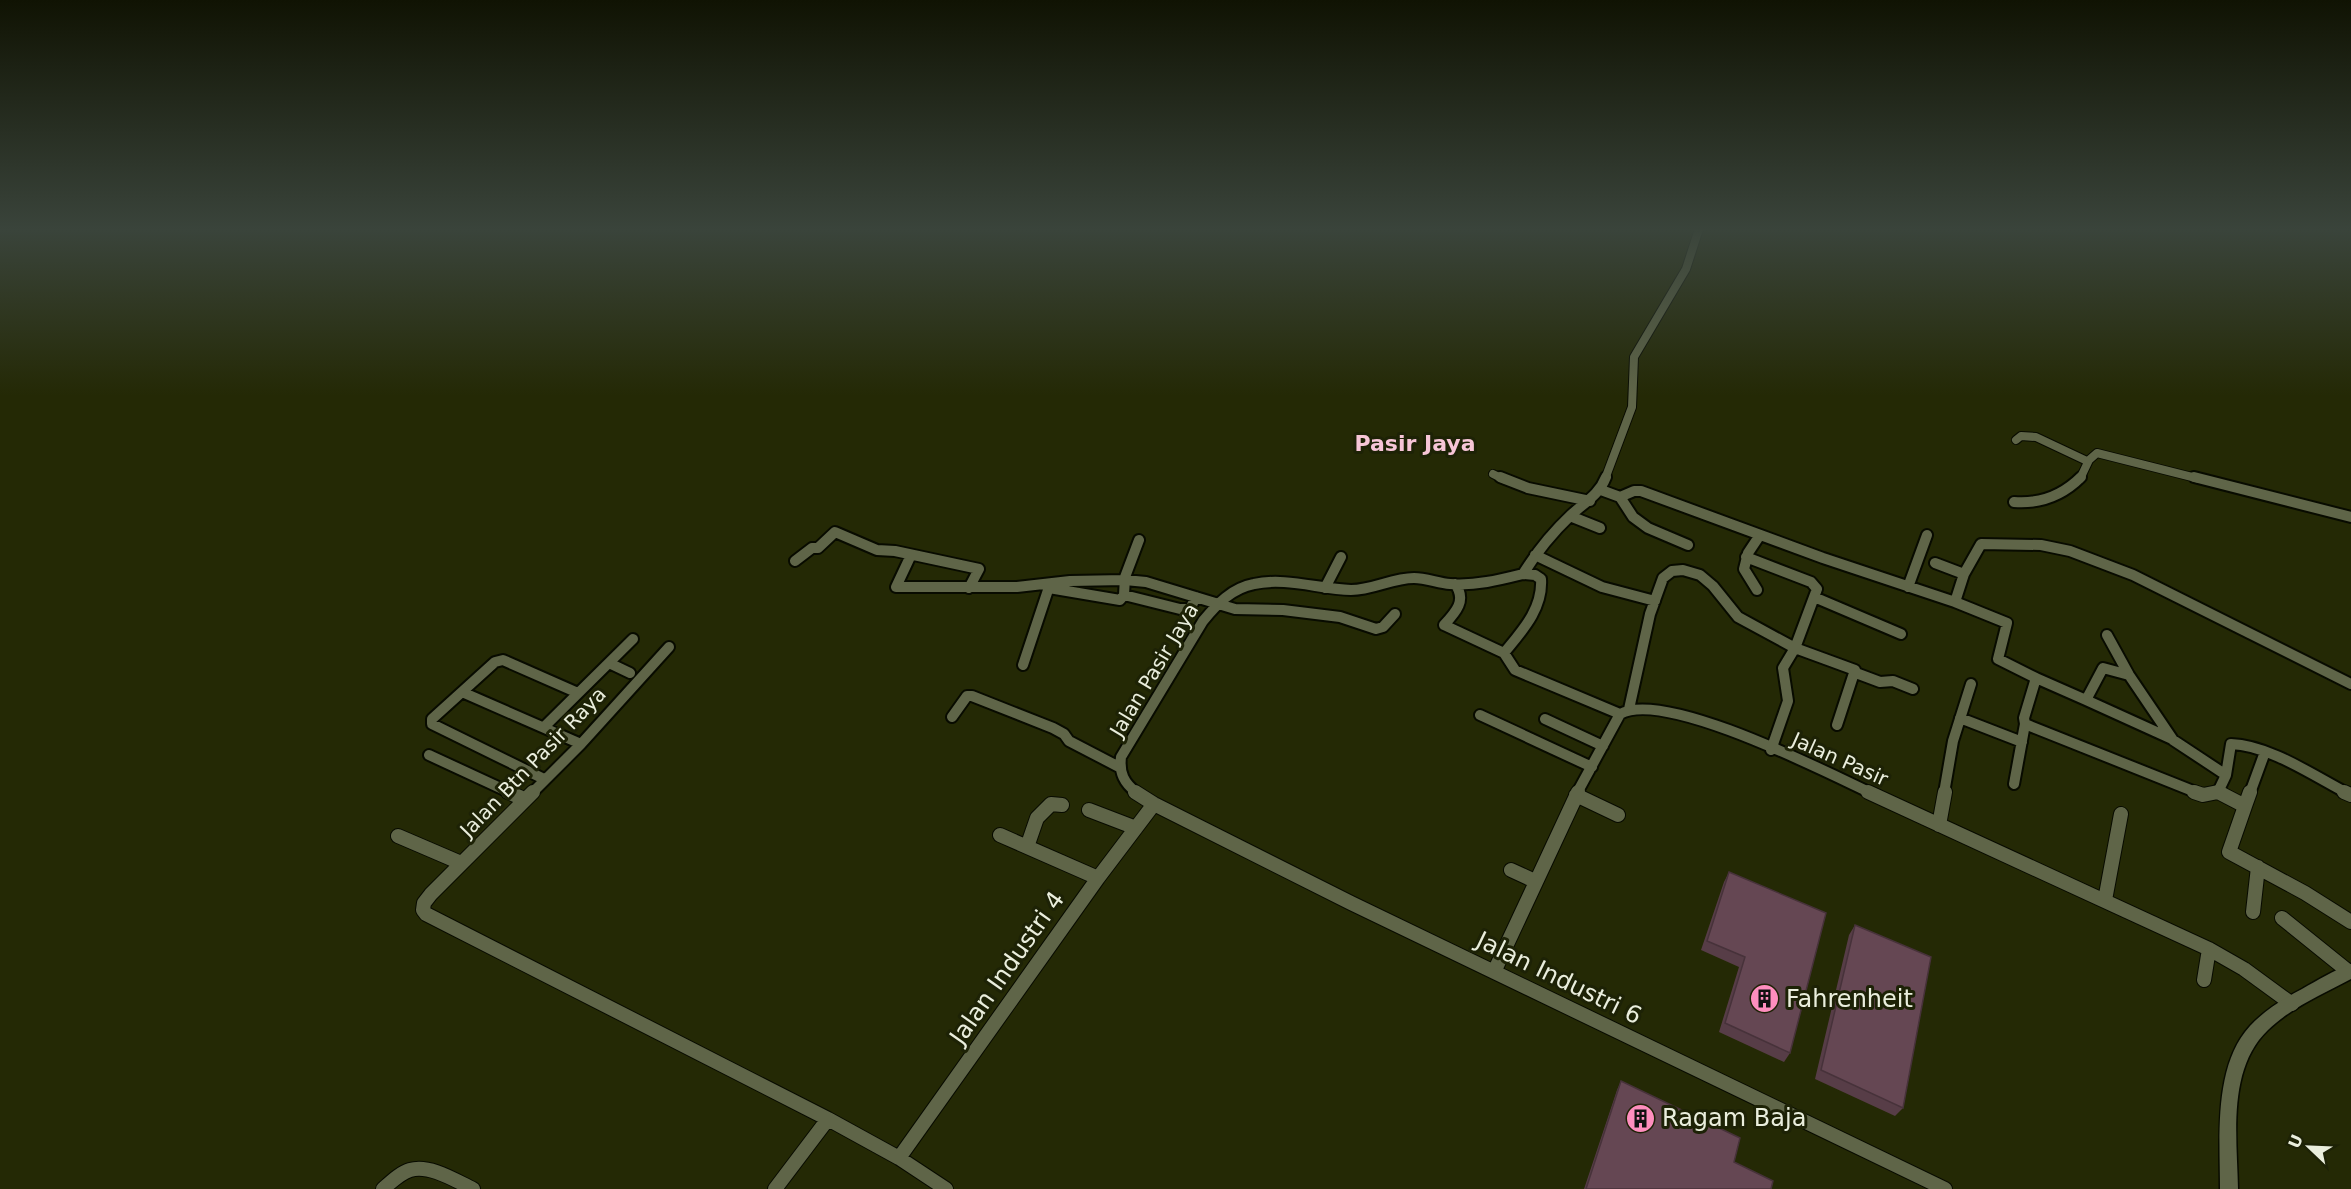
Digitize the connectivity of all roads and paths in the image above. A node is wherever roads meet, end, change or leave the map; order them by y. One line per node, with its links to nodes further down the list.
1 (1677, 284): 5 (street)
2 (2016, 440): 3 (street)
3 (2086, 461): 8 (street); 10 (street)
4 (1493, 474): 7 (street)
5 (1600, 490): 6 (street); 7 (street)
6 (1620, 497): 12 (street); 15 (street)
7 (1590, 501): 9 (street)
8 (2014, 502)
9 (1570, 516): 11 (street); 17 (street)
10 (2351, 517)
11 (1600, 528)
12 (1760, 534): 19 (street); 27 (street)
13 (1927, 535): 27 (street)
14 (1139, 540): 24 (street)
15 (1688, 545)
16 (911, 555): 20 (street); 28 (street); 28 (street)
17 (1535, 555): 22 (street); 34 (street)
18 (1341, 557): 29 (street)
19 (1746, 558): 30 (street); 33 (street)
20 (795, 561)
21 (1935, 563): 23 (street)
22 (1523, 574): 25 (street, Jalan Pasir Jaya); 43 (street)
23 (1964, 574): 35 (street); 51 (street)
24 (1125, 580): 26 (street); 31 (street); 32 (street)
25 (1455, 584): 29 (street, Jalan Pasir Jaya); 43 (street, Jalan Pasir)
26 (1050, 586): 28 (street); 31 (street); 45 (street)
27 (1908, 587): 35 (street)
28 (969, 588)
29 (1324, 588): 36 (street, Jalan Pasir Jaya)
30 (1756, 590)
31 (1124, 595): 32 (street)
32 (1196, 597): 36 (street)
33 (1814, 597): 38 (street); 42 (street)
34 (1655, 601): 42 (street); 56 (street)
35 (1955, 602): 49 (street)
36 (1216, 603): 37 (street); 71 (street, Jalan Pasir Jaya)
37 (1395, 614)
38 (1901, 634)
39 (2107, 635): 48 (street)
40 (633, 639): 44 (street)
41 (669, 647): 66 (street, Jalan Btn Pasir Raya)
42 (1795, 648): 47 (street); 68 (street)
43 (1504, 654): 56 (street, Jalan Pasir)
44 (609, 663): 46 (street); 54 (street)
45 (1023, 665)
46 (630, 673)
47 (1856, 673): 52 (street); 62 (street)
48 (2129, 675): 55 (street); 64 (street)
49 (2036, 678): 55 (street); 61 (street)
50 (1971, 684): 59 (street)
51 (2351, 684)
52 (1913, 688)
53 (462, 692): 54 (street); 63 (street); 74 (street)
54 (578, 693): 63 (street)
55 (2086, 700): 64 (street)
56 (1625, 711): 67 (street); 68 (street, Jalan Pasir)
57 (1480, 715): 72 (street)
58 (952, 717): 71 (street)
59 (1960, 718): 65 (street); 86 (street)
60 (1545, 719): 67 (street)
61 (2025, 724): 65 (street); 76 (street)
62 (1837, 725)
63 (544, 727): 66 (street)
64 (2173, 740): 73 (street)
65 (2022, 742): 75 (street)
66 (582, 744): 74 (street, Jalan Btn Pasir Raya)
67 (1603, 746): 72 (street)
68 (1771, 750): 86 (street, Jalan Pasir)
69 (2265, 752): 73 (street); 78 (street); 82 (street)
70 (429, 755): 79 (street)
71 (1119, 767): 80 (street, Jalan Pasir Jaya)
72 (1592, 767): 77 (street)
73 (2226, 775): 76 (street)
74 (544, 779): 79 (street, Jalan Btn Pasir Raya)
75 (2014, 784)
76 (2218, 792): 82 (street)
77 (1576, 795): 85 (street); 95 (street)
78 (2351, 795)
79 (524, 799): 91 (street, Jalan Btn Pasir Raya)
80 (1154, 804): 87 (street, Jalan Industri 4); 102 (street, Jalan Industri 6)
81 (1062, 805): 90 (street)
82 (2245, 806): 92 (street)
83 (1089, 810): 87 (street)
84 (2121, 814): 96 (street)
85 (1618, 815)
86 (1939, 825): 96 (street, Jalan Pasir)
87 (1136, 828): 94 (street, Jalan Industri 4)
88 (1000, 835): 90 (street)
89 (398, 836): 91 (street)
90 (1027, 847): 94 (street)
91 (461, 863): 105 (street, Jalan Btn Pasir Raya)
92 (2258, 867): 97 (street); 99 (street)
93 (1511, 870): 95 (street)
94 (1098, 878): 106 (street, Jalan Industri 4)
95 (1534, 881): 102 (street)
96 (2105, 900): 100 (street, Jalan Pasir)
97 (2253, 912)
98 (2282, 918): 101 (street)
99 (2351, 922)
100 (2209, 949): 103 (street); 104 (street, Jalan Pasir)
101 (2350, 971): 104 (street)
102 (1494, 972): 111 (street, Jalan Industri 6)
103 (2204, 980)
104 (2292, 1004): 112 (street)
105 (828, 1119): 106 (street); 109 (street)
106 (899, 1158): 110 (street)
107 (383, 1189): 108 (street)
108 (473, 1189)
109 (775, 1189)
110 (946, 1189)
111 (1945, 1189)
112 (2229, 1189)

